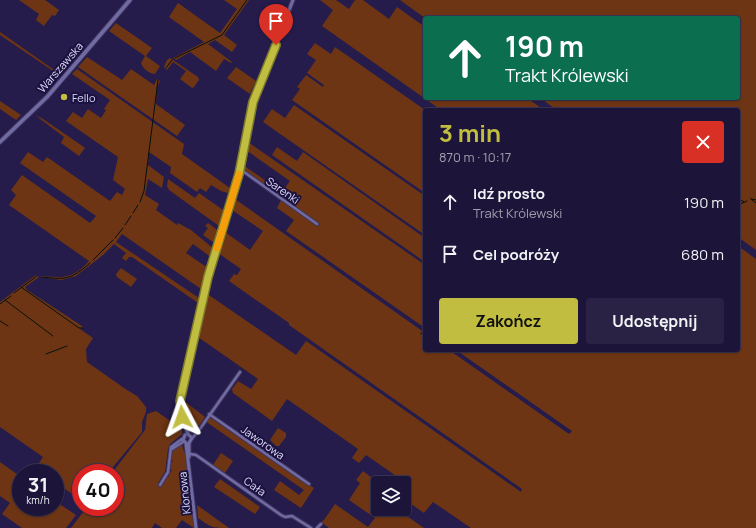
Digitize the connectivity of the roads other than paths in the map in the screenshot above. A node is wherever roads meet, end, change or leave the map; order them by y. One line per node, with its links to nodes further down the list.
1 (130, 0): 3 (main road, Warszawska)
2 (293, 0): 4 (street)
3 (0, 142)
4 (240, 169): 5 (street, Sarenki); 8 (street)
5 (317, 224)
6 (240, 372): 7 (street)
7 (209, 414): 9 (street); 13 (street, Jaworowa)
8 (186, 435): 9 (street); 10 (street)
9 (192, 438): 10 (street)
10 (185, 442): 11 (street, Klonowa); 12 (street)
11 (189, 455): 15 (street, Klonowa); 16 (street, Cała)
12 (160, 484)
13 (309, 484)
14 (321, 524): 17 (street)
15 (196, 528)
16 (311, 528)
17 (317, 528)

